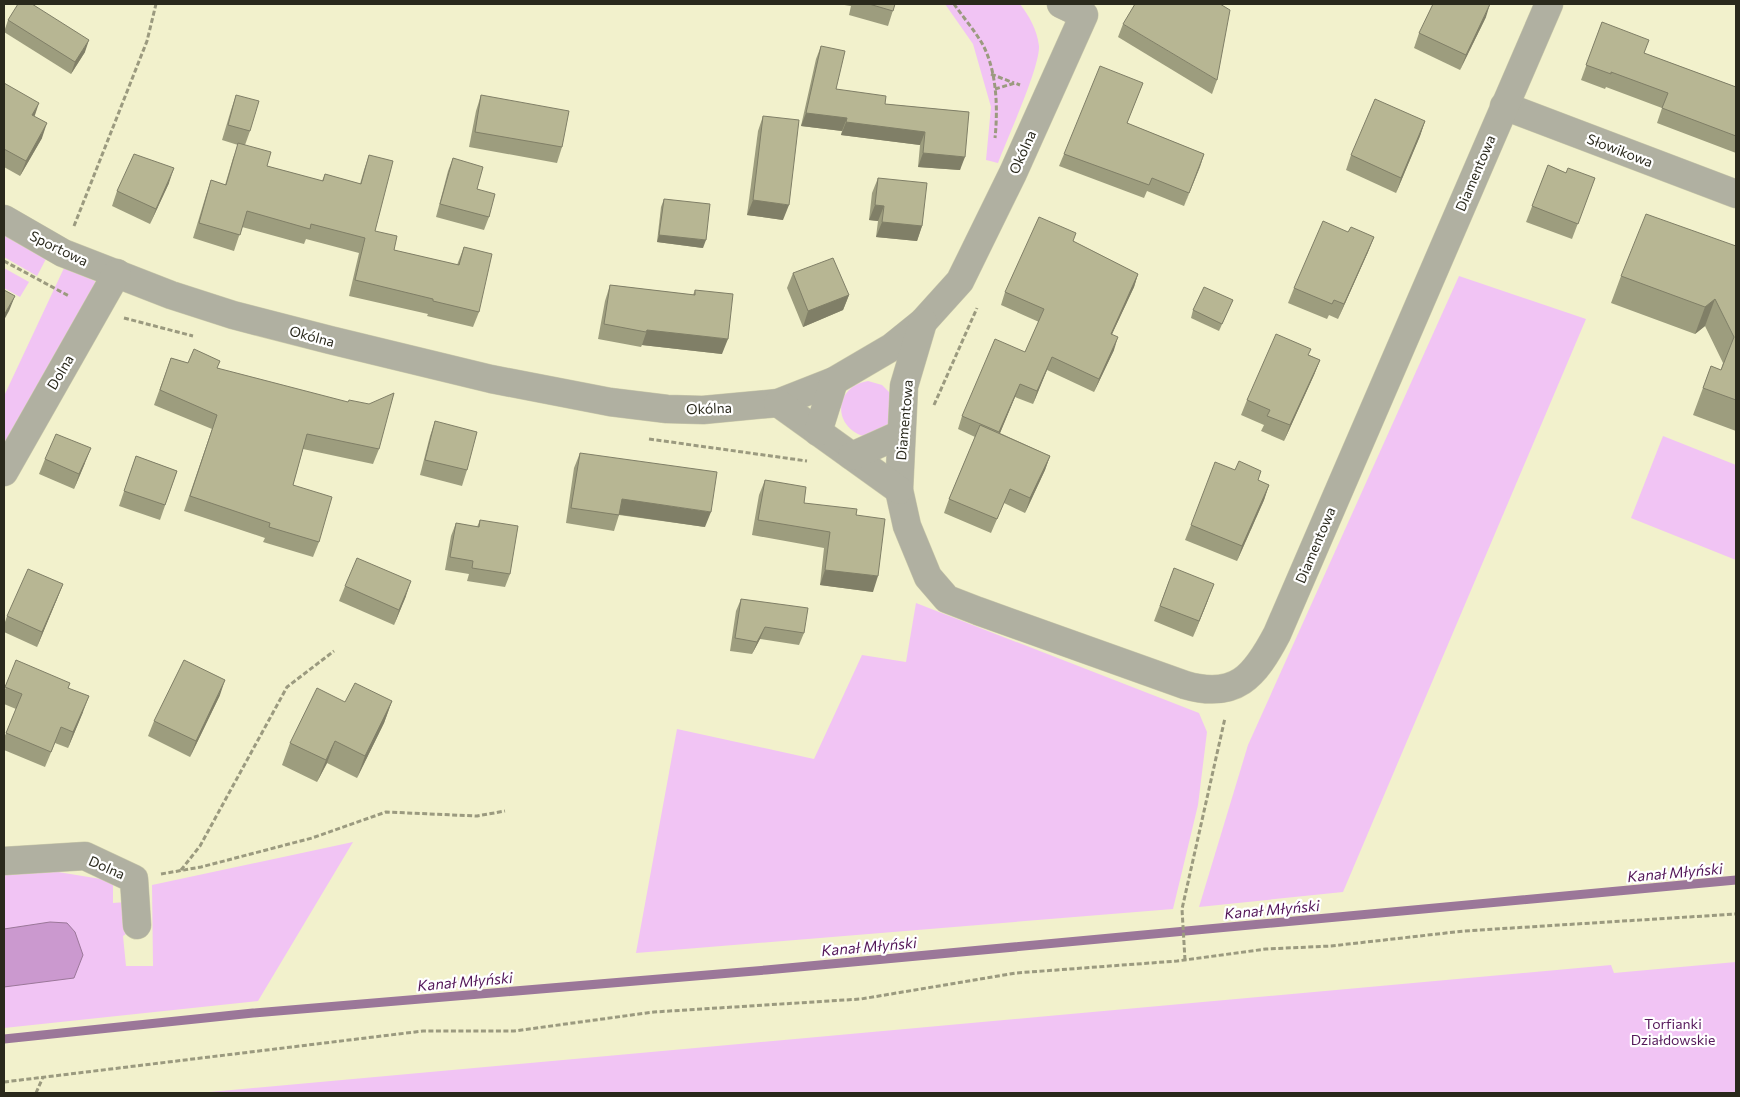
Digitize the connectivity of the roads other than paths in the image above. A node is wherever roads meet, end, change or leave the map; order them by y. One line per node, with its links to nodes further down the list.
1 (1549, 4): 3 (street, Diamentowa)
2 (1079, 7): 7 (street, Okólna)
3 (1504, 106): 4 (street, Słowikowa); 16 (street, Diamentowa)
4 (1736, 194)
5 (4, 219): 6 (street, Sportowa)
6 (117, 273): 11 (street, Okólna); 15 (street, Dolna)
7 (923, 322): 8 (street, Okólna); 10 (street, Diamentowa)
8 (863, 364): 9 (street, Okólna); 10 (street)
9 (834, 381): 11 (street, Okólna); 12 (street)
10 (904, 386): 13 (street, Diamentowa)
11 (778, 403): 12 (street, Diamentowa)
12 (818, 432): 14 (street, Diamentowa)
13 (901, 434): 14 (street); 16 (street, Diamentowa)
14 (852, 456): 16 (street, Diamentowa)
15 (4, 472)
16 (899, 490)
17 (4, 861): 18 (street, Dolna)
18 (137, 925)

